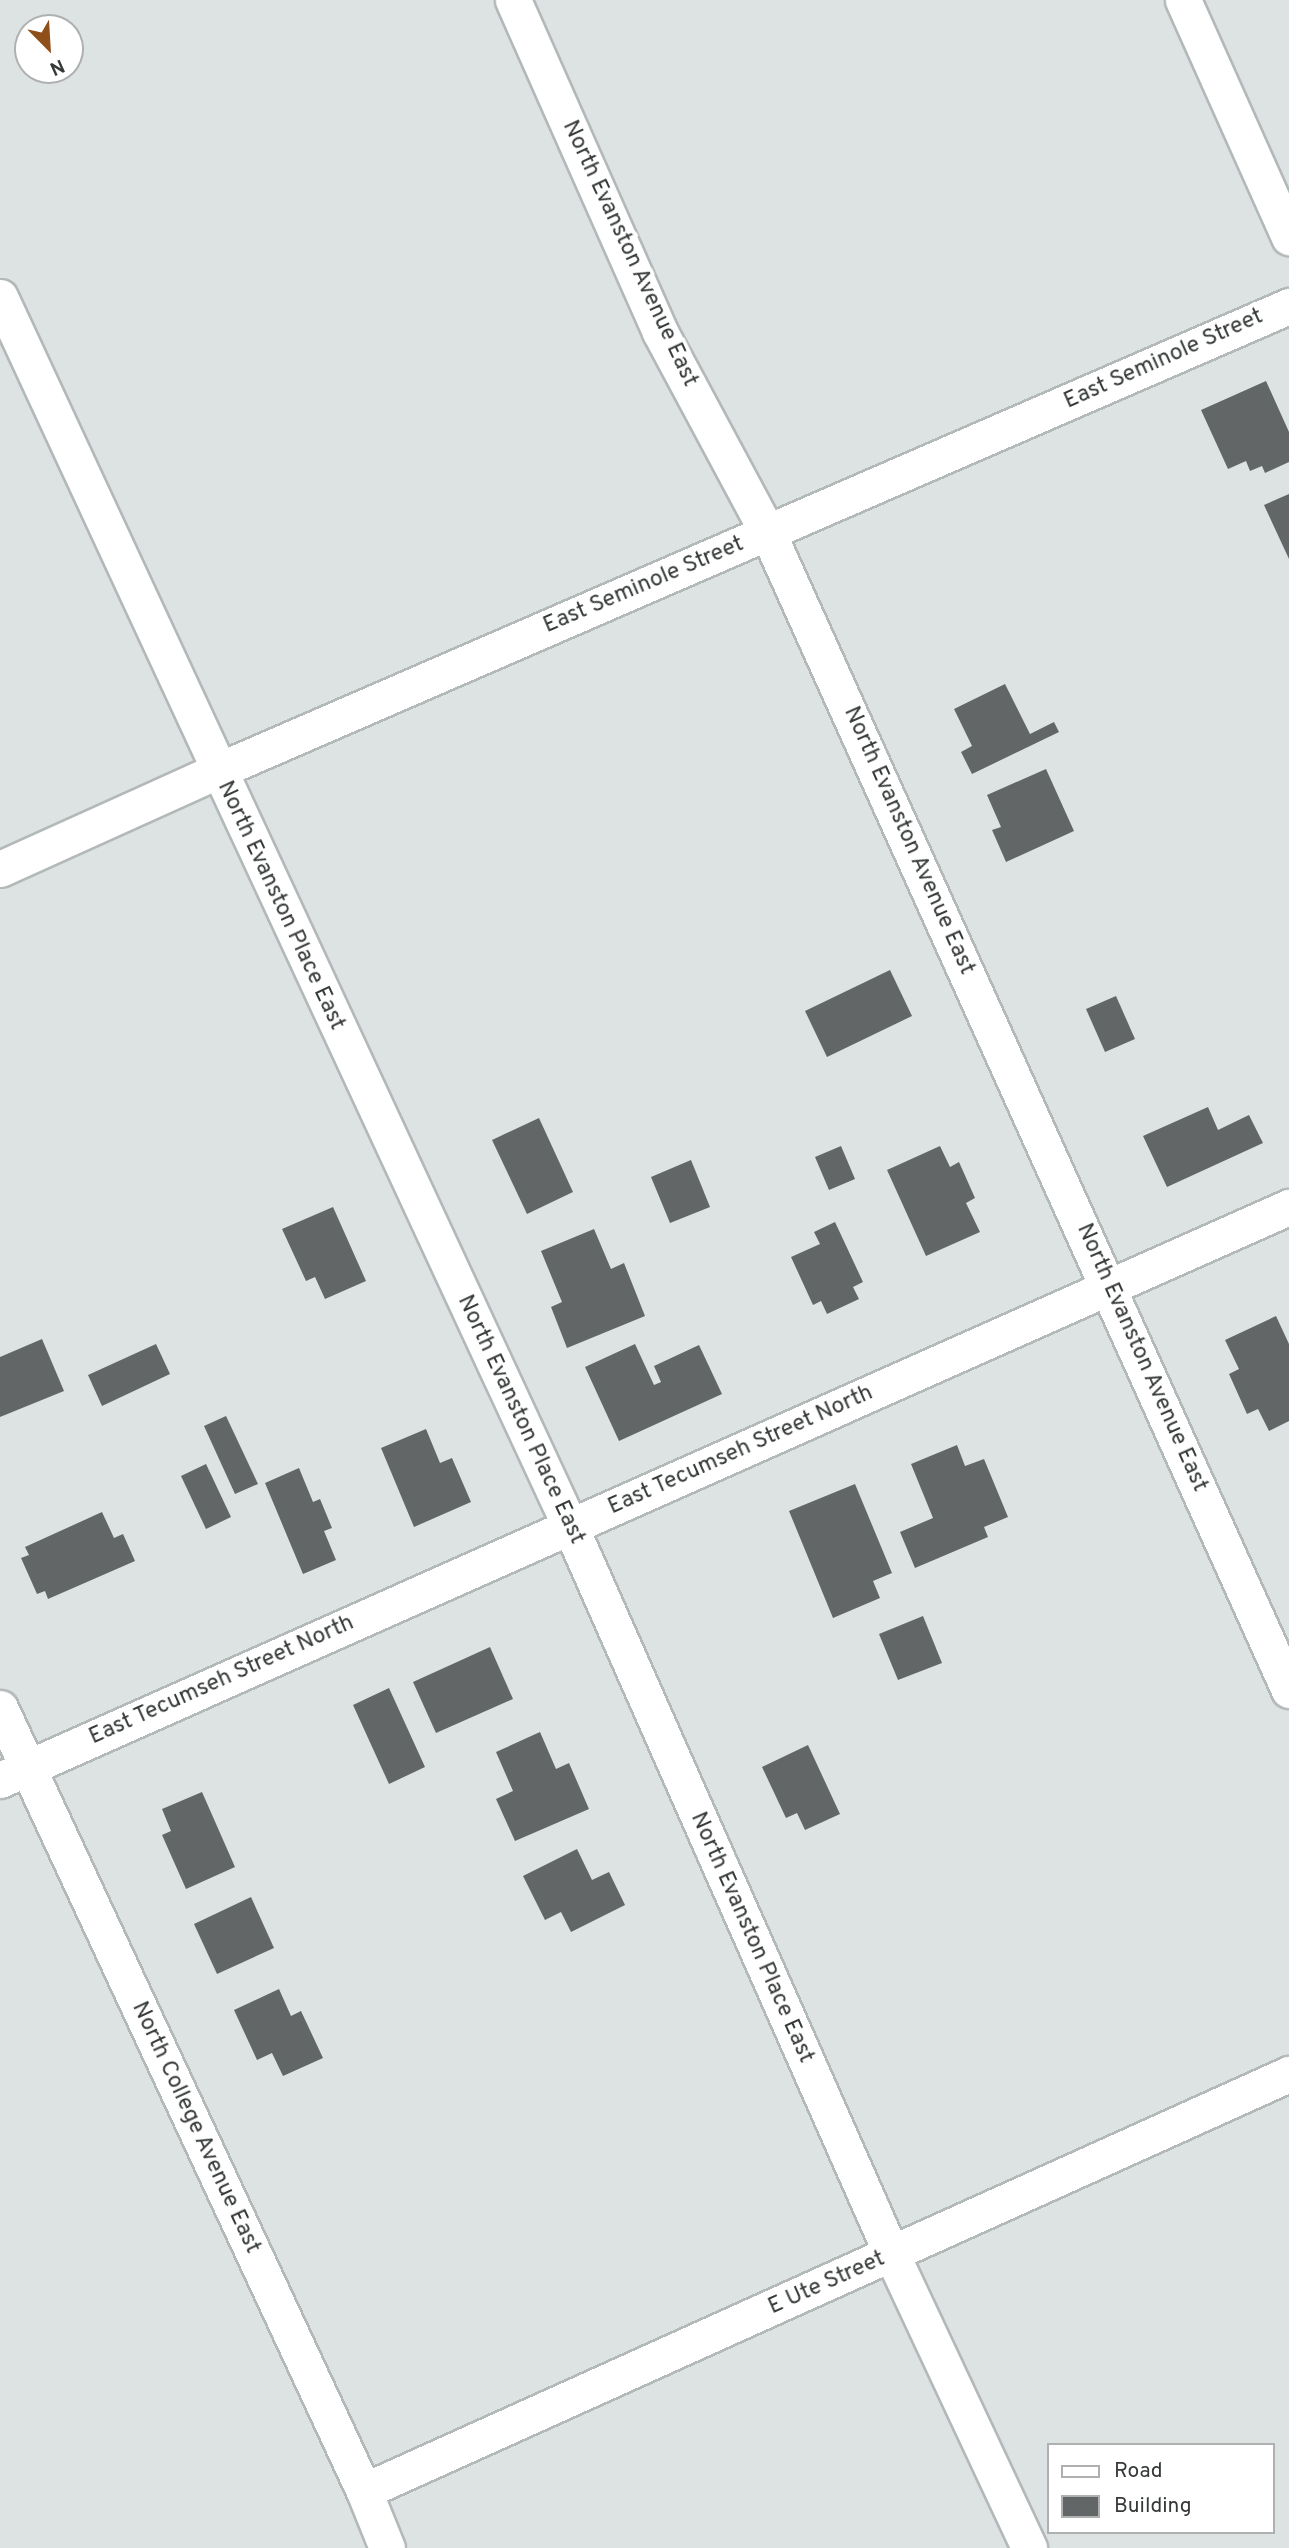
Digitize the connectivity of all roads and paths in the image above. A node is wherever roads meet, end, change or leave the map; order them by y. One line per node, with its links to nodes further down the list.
1 (513, 0): 6 (street, North Evanston Avenue East)
2 (1183, 0): 3 (street)
3 (1289, 237)
4 (0, 297): 7 (street, North Evanston Place East)
5 (1289, 306): 6 (street, East Seminole Street)
6 (768, 533): 7 (street, East Seminole Street); 10 (street, North Evanston Avenue East)
7 (217, 771): 8 (street, East Seminole Street); 11 (street, North Evanston Place East)
8 (0, 869)
9 (1289, 1207): 10 (street, East Tecumseh Street North)
10 (1111, 1288): 11 (street, East Tecumseh Street North); 12 (street, North Evanston Avenue East)
11 (570, 1526): 14 (street, East Tecumseh Street North); 16 (street, North Evanston Place East)
12 (1289, 1690)
13 (0, 1708): 14 (street, North College Avenue East)
14 (14, 1774): 17 (street, North College Avenue East)
15 (1289, 2074): 16 (street, E Ute Street)
16 (891, 2255): 17 (street, E Ute Street); 19 (street, North Evanston Place East)
17 (364, 2491): 18 (street, North College Avenue East)
18 (387, 2548)
19 (1029, 2548)

